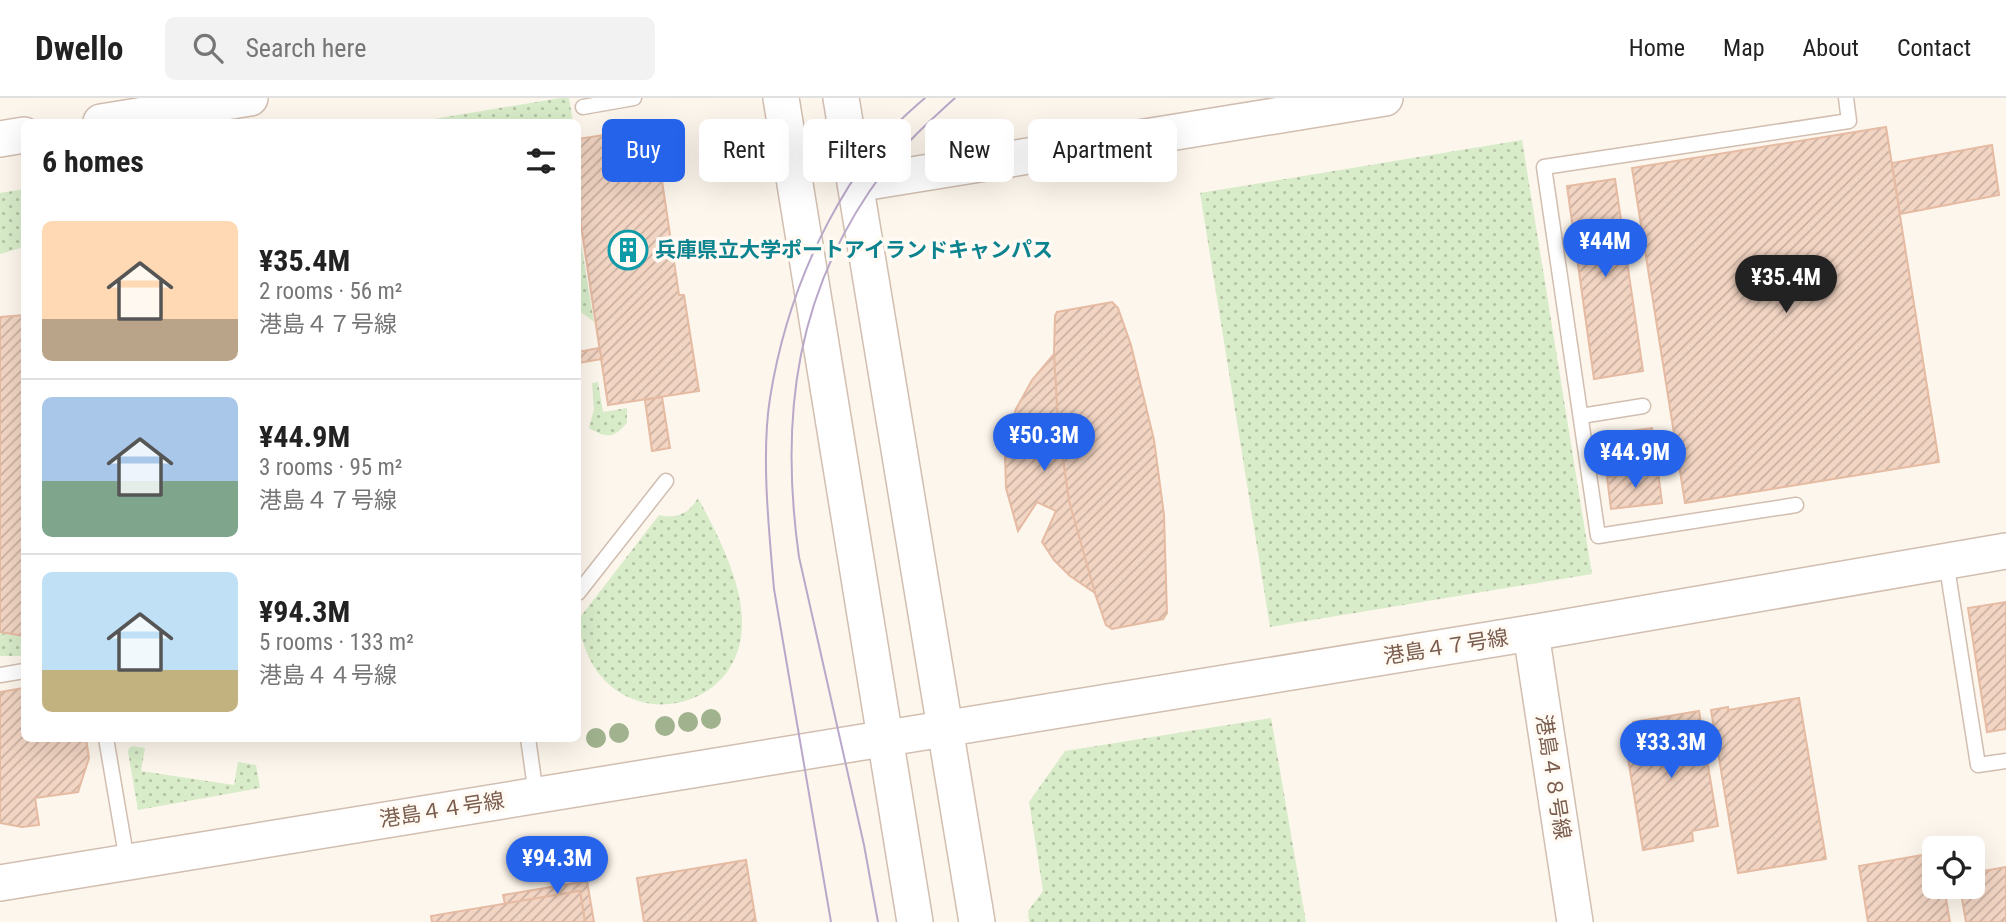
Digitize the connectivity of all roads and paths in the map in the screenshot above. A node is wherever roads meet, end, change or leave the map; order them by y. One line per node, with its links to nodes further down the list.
1 (250, 98): 8 (street)
2 (634, 98): 7 (lane)
3 (781, 98): 23 (street)
4 (841, 98): 11 (street)
5 (1385, 98): 11 (street)
6 (1846, 98): 13 (lane)
7 (583, 107)
8 (120, 119)
9 (21, 136): 10 (street)
10 (0, 139)
11 (856, 184): 22 (street)
12 (1643, 406): 13 (lane)
13 (1581, 416): 15 (lane)
14 (666, 481): 18 (lane)
15 (1796, 505)
16 (2006, 551): 17 (street, 港島４７号線)
17 (1946, 561): 19 (street, 港島４７号線); 26 (lane)
18 (581, 589)
19 (1531, 633): 22 (street, 港島４７号線); 32 (street, 港島４８号線)
20 (21, 672): 21 (lane)
21 (0, 675)
22 (946, 728): 23 (street, 港島４７号線); 31 (street)
23 (885, 738): 27 (street, 港島４４号線); 30 (street)
24 (107, 742): 28 (lane)
25 (529, 742): 27 (lane)
26 (2006, 761)
27 (536, 795): 28 (street, 港島４４号線)
28 (127, 863): 29 (street, 港島４４号線)
29 (0, 883)
30 (915, 922)
31 (977, 922)
32 (1574, 922)

